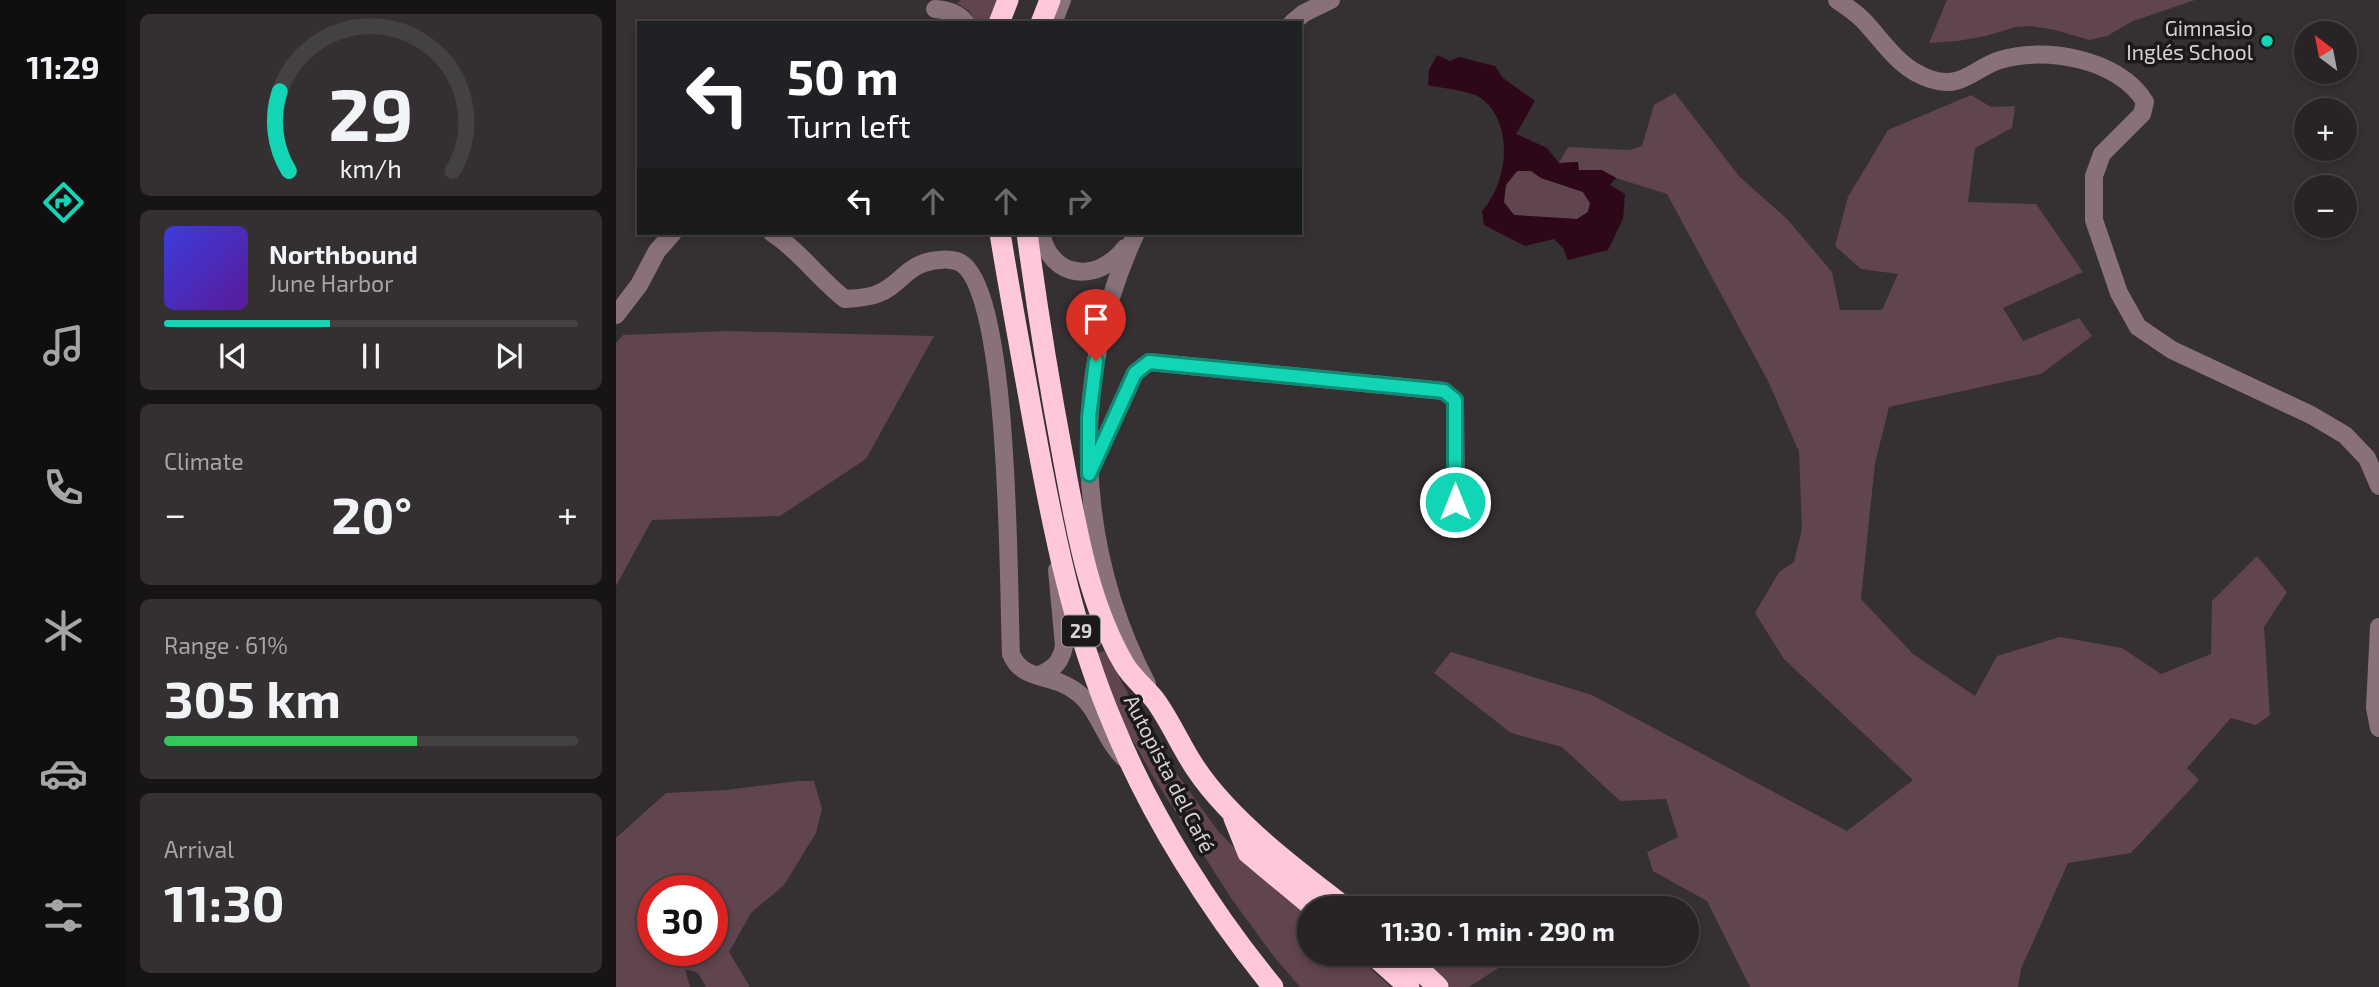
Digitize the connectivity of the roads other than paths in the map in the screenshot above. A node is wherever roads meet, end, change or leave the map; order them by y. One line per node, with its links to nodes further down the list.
1 (950, 0): 7 (street)
2 (1008, 0): 8 (highway)
3 (1050, 0): 9 (highway)
4 (1062, 0): 10 (street)
5 (1331, 0): 11 (street)
6 (1837, 0): 21 (street)
7 (965, 21)
8 (1000, 21)
9 (1042, 21)
10 (1055, 21)
11 (1294, 21)
12 (671, 235): 19 (street)
13 (775, 235): 25 (street)
14 (1000, 235): 23 (highway, Autopista del Café / 29)
15 (1027, 235): 26 (highway, Autopista del Café / 29)
16 (1042, 235): 17 (street)
17 (1133, 235)
18 (1134, 235): 20 (street)
19 (616, 315)
20 (1089, 474): 22 (street); 26 (street)
21 (2379, 486)
22 (1455, 502)
23 (1056, 545): 25 (street); 28 (highway, Autopista del Café / 29)
24 (2379, 627): 27 (street)
25 (1039, 675): 28 (street)
26 (1155, 700): 29 (highway, Autopista del Café / 29)
27 (2379, 728)
28 (1132, 766): 30 (highway, Autopista del Café / 29)
29 (1231, 810): 31 (highway); 32 (highway, Autopista del Café / 29)
30 (1200, 888): 35 (highway, Autopista del Café / 29); 36 (highway)
31 (1300, 896)
32 (1330, 896)
33 (1385, 966): 37 (highway)
34 (1416, 966): 38 (highway)
35 (1273, 987)
36 (1288, 987)
37 (1409, 987)
38 (1438, 987)

